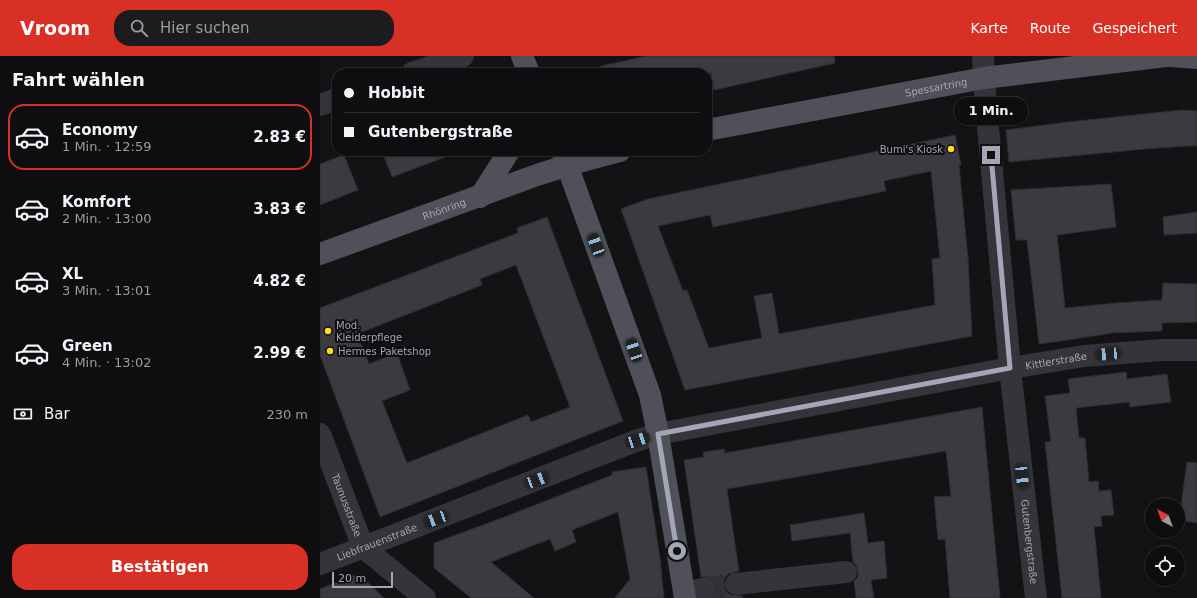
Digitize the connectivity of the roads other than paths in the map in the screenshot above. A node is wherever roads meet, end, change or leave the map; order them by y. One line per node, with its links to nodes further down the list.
1 (463, 56): 7 (street)
2 (522, 56): 8 (main road)
3 (983, 56): 9 (street, Gutenbergstraße)
4 (1166, 56): 9 (main road, Spessartring)
5 (1171, 56): 6 (main road)
6 (1197, 58)
7 (427, 68)
8 (528, 68)
9 (984, 78): 12 (main road, Spessartring); 19 (street, Gutenbergstraße)
10 (332, 101): 11 (street)
11 (320, 105)
12 (712, 129)
13 (506, 156): 16 (main road)
14 (581, 156): 15 (main road)
15 (565, 158): 16 (main road, Rhönring); 21 (main road)
16 (480, 197): 17 (main road, Rhönring)
17 (320, 254)
18 (1197, 350): 19 (street, Kittlerstraße)
19 (1010, 368): 21 (street, Kittlerstraße); 28 (street, Gutenbergstraße)
20 (320, 434): 22 (street, Taunusstraße)
21 (658, 434): 22 (street, Liebfrauenstraße); 26 (main road)
22 (363, 547): 23 (street, Liebfrauenstraße); 27 (street, Taunusstraße)
23 (320, 564)
24 (846, 572): 25 (street)
25 (736, 584)
26 (691, 594)
27 (425, 598)
28 (1036, 598)

